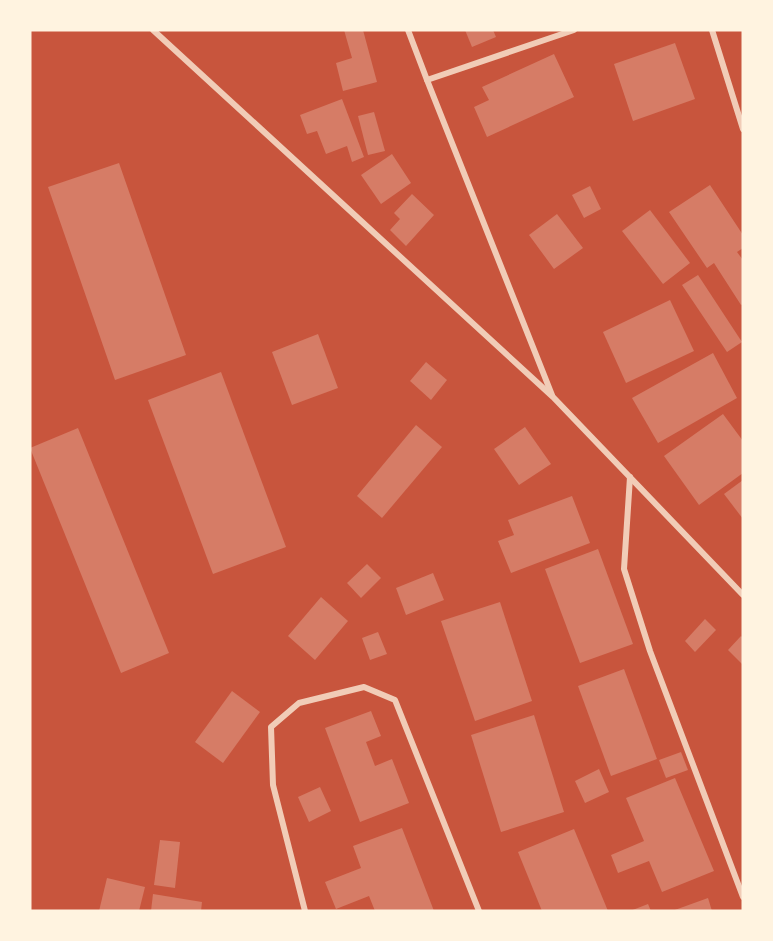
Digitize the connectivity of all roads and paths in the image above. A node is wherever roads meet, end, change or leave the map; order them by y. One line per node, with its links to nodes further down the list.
1 (153, 30): 7 (street)
2 (408, 30): 5 (street)
3 (574, 30): 5 (street)
4 (712, 30): 6 (street)
5 (427, 80): 7 (street)
6 (743, 129)
7 (553, 397): 8 (street)
8 (630, 477): 9 (street); 10 (street)
9 (743, 595)
10 (743, 897)
11 (306, 911): 12 (street)
12 (479, 911)

